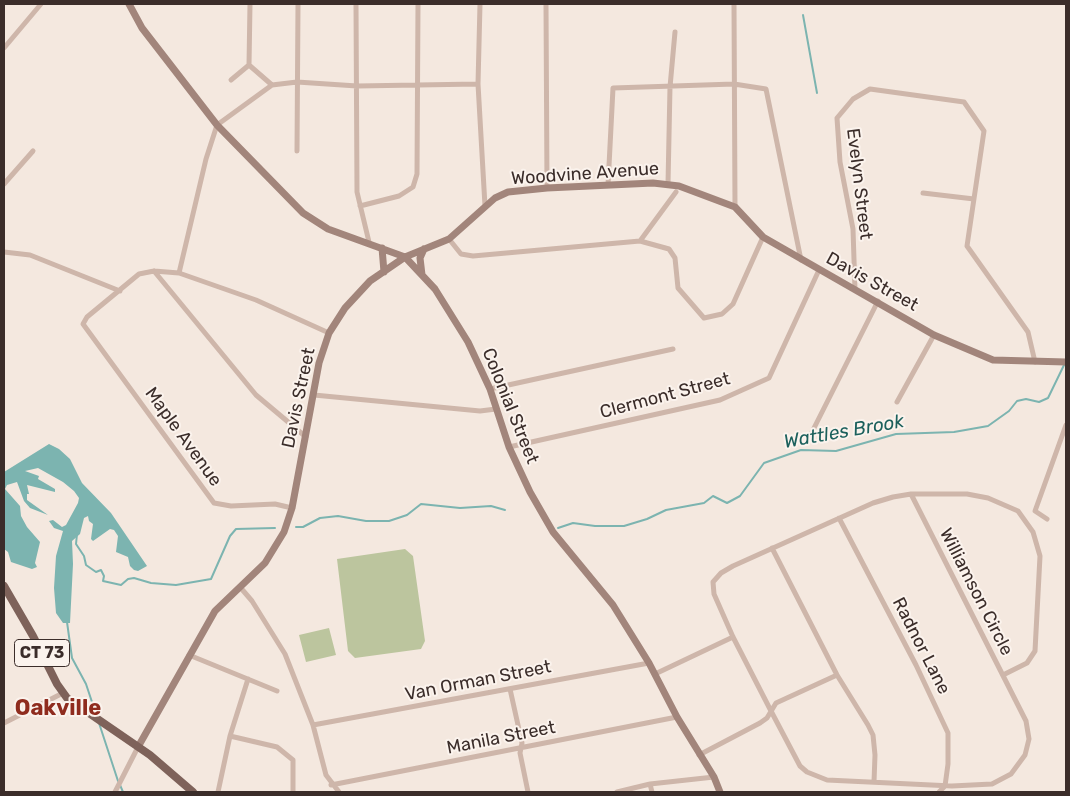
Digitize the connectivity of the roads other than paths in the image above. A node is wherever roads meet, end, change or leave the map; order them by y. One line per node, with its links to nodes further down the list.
1 (41, 4): 11 (street)
2 (129, 4): 21 (main road, Colonial Street)
3 (250, 4): 12 (street)
4 (298, 4): 14 (street)
5 (356, 4): 19 (street)
6 (418, 4): 18 (street)
7 (480, 4): 16 (street)
8 (546, 4): 27 (street)
9 (734, 4): 17 (street)
10 (675, 32): 20 (street)
11 (4, 48)
12 (249, 66): 13 (street); 15 (street)
13 (231, 80)
14 (296, 82): 15 (street); 19 (street); 22 (street)
15 (272, 84): 21 (street)
16 (478, 84): 18 (street); 32 (street)
17 (734, 84): 20 (street); 33 (street); 42 (street)
18 (418, 85): 19 (street); 31 (street)
19 (357, 86): 31 (street)
20 (670, 87): 25 (street); 26 (street)
21 (217, 125): 37 (main road, Colonial Street); 46 (street)
22 (297, 150)
23 (33, 151): 24 (street)
24 (4, 184)
25 (668, 184): 26 (main road, Woodvine Avenue); 28 (main road, Woodvine Avenue)
26 (608, 185): 27 (main road, Woodvine Avenue)
27 (546, 188): 32 (main road, Woodvine Avenue)
28 (677, 189): 33 (main road, Davis Street); 36 (street)
29 (923, 193): 30 (street)
30 (974, 199): 48 (street, Evelyn Street); 54 (street, Evelyn Street)
31 (360, 206): 37 (street)
32 (485, 206): 35 (main road, Woodvine Avenue)
33 (735, 207): 34 (main road, Davis Street)
34 (763, 237): 36 (street); 42 (main road, Davis Street)
35 (449, 239): 36 (street); 39 (main road, Davis Street)
36 (640, 241)
37 (369, 242): 38 (main road, Colonial Street)
38 (382, 248): 41 (main road, Colonial Street); 45 (main road)
39 (424, 249): 41 (main road, Davis Street); 47 (main road)
40 (4, 252): 49 (street)
41 (405, 257): 45 (main road, Davis Street); 47 (main road, Colonial Street)
42 (801, 260): 43 (main road, Davis Street)
43 (819, 270): 48 (main road, Davis Street); 63 (street, Clermont Street)
44 (154, 272): 46 (street); 49 (street); 62 (street)
45 (384, 272): 51 (main road, Davis Street)
46 (179, 273): 51 (street)
47 (422, 275): 56 (main road, Colonial Street)
48 (855, 290): 50 (main road, Davis Street)
49 (120, 291): 65 (street, Maple Avenue)
50 (878, 301): 52 (main road, Davis Street); 61 (street)
51 (329, 333): 57 (main road, Davis Street)
52 (934, 335): 54 (main road, Davis Street); 58 (street)
53 (673, 349): 56 (street)
54 (1035, 362): 55 (main road, Davis Street)
55 (1066, 362)
56 (490, 389): 59 (main road, Colonial Street)
57 (314, 395): 59 (street); 62 (main road, Davis Street)
58 (897, 402)
59 (496, 409): 63 (main road, Colonial Street)
60 (1066, 426): 67 (street)
61 (812, 432)
62 (306, 437): 65 (main road, Davis Street)
63 (508, 447): 73 (main road, Colonial Street)
64 (911, 494): 66 (street, Williamson Circle); 75 (street, Williamson Circle); 75 (street)
65 (292, 508): 70 (main road, Davis Street)
66 (839, 518): 68 (street, Williamson Circle); 93 (street, Radnor Lane)
67 (1047, 519)
68 (772, 548): 71 (street, Williamson Circle); 76 (street)
69 (4, 586): 80 (main road, CT 73)
70 (240, 587): 72 (main road, Davis Street); 84 (street)
71 (733, 637): 74 (street); 81 (street, Williamson Circle)
72 (189, 655): 77 (street); 86 (main road, Davis Street)
73 (649, 663): 74 (main road, Colonial Street); 78 (street, Van Orman Street)
74 (655, 674): 82 (main road, Colonial Street)
75 (1003, 674): 93 (street, Williamson Circle)
76 (837, 675): 81 (street); 90 (street)
77 (248, 679): 79 (street); 85 (street)
78 (510, 689): 84 (street, Van Orman Street); 87 (street)
79 (277, 691)
80 (64, 693): 83 (street); 86 (main road, CT 73)
81 (771, 711): 88 (street); 90 (street, Williamson Circle)
82 (677, 717): 87 (street, Manila Street); 88 (main road, Colonial Street)
83 (4, 723)
84 (313, 725): 92 (street)
85 (230, 736): 96 (street); 97 (street)
86 (138, 747): 94 (street); 95 (main road, CT 73)
87 (521, 748): 92 (street, Manila Street); 99 (street)
88 (698, 755): 89 (main road, Colonial Street)
89 (714, 777): 91 (street); 102 (main road, Colonial Street)
90 (874, 782): 93 (street, Williamson Circle)
91 (650, 784): 100 (street); 101 (street)
92 (332, 785): 98 (street)
93 (945, 786): 103 (street)
94 (115, 792)
95 (193, 792)
96 (218, 792)
97 (294, 792)
98 (339, 792)
99 (528, 792)
100 (617, 792)
101 (652, 792)
102 (720, 792)
103 (939, 792)

